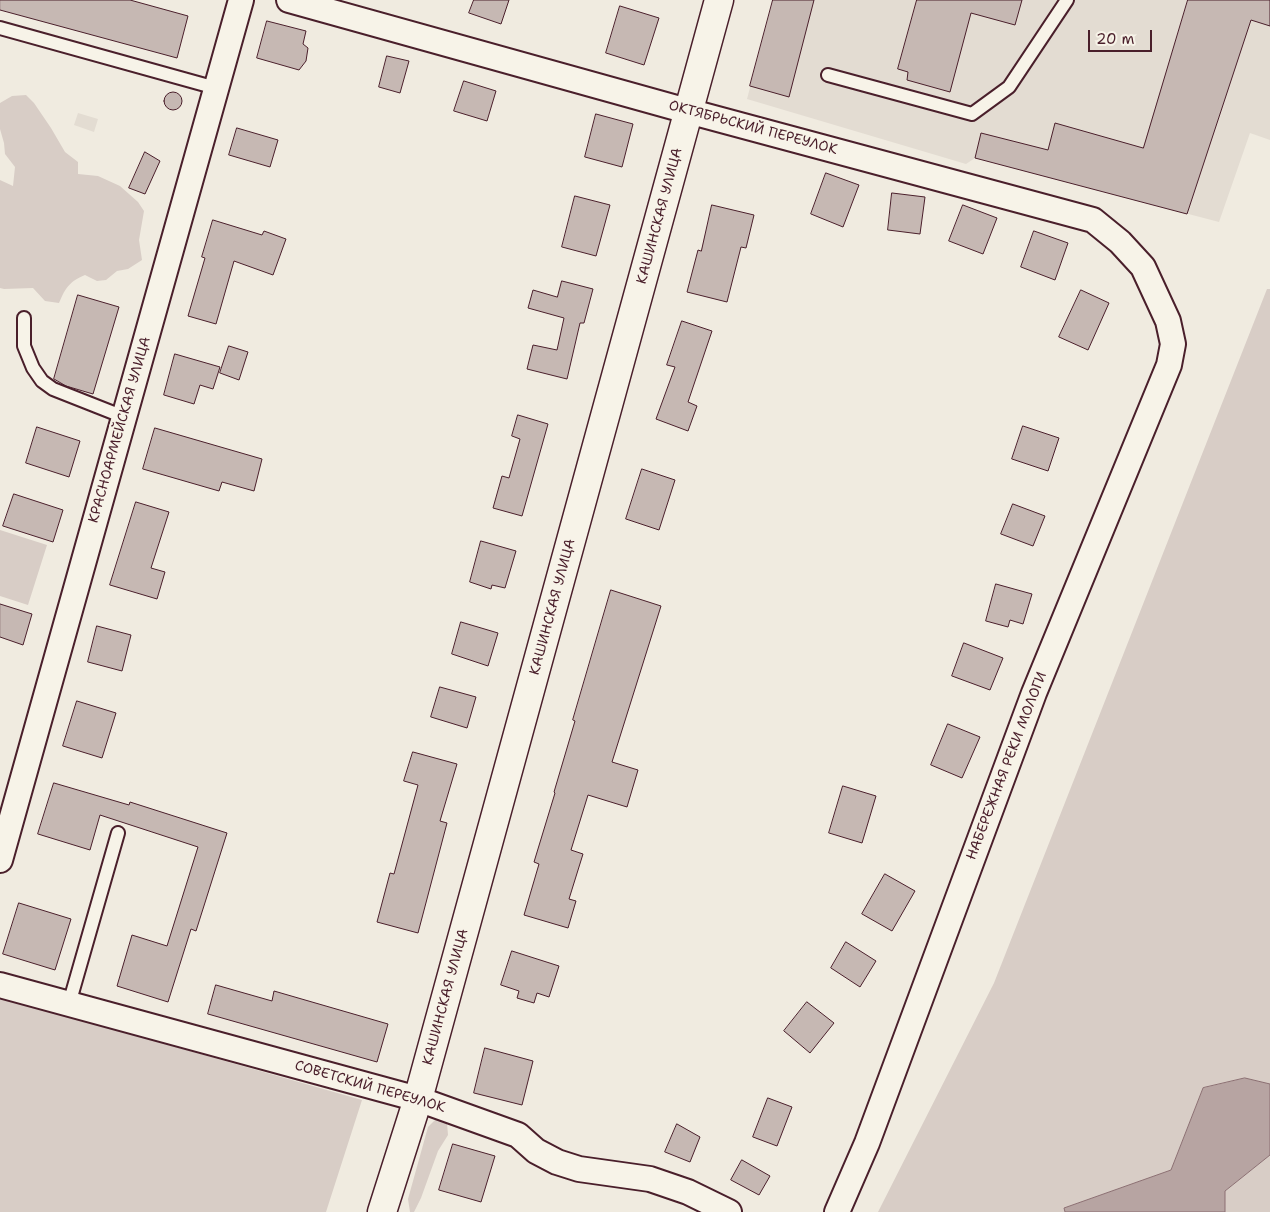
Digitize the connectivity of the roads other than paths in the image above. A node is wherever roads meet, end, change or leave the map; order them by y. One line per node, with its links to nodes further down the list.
1 (241, 0): 7 (street, КРАСНОАРМЕЙСКАЯ УЛИЦА)
2 (289, 0): 8 (street, ОКТЯБРЬСКИЙ ПЕРЕУЛОК)
3 (719, 0): 8 (main road, КАШИНСКАЯ УЛИЦА)
4 (1068, 0): 6 (lane)
5 (0, 28): 7 (lane)
6 (828, 75)
7 (216, 88): 11 (street, КРАСНОАРМЕЙСКАЯ УЛИЦА)
8 (688, 111): 10 (street, ОКТЯБРЬСКИЙ ПЕРЕУЛОК); 16 (main road, КАШИНСКАЯ УЛИЦА)
9 (24, 318): 11 (lane)
10 (1168, 321): 19 (street, НАБЕРЕЖНАЯ РЕКИ МОЛОГИ)
11 (124, 417): 13 (street, КРАСНОАРМЕЙСКАЯ УЛИЦА)
12 (118, 833): 15 (lane)
13 (0, 860)
14 (0, 985): 15 (street, СОВЕТСКИЙ ПЕРЕУЛОК)
15 (69, 1004): 16 (street, СОВЕТСКИЙ ПЕРЕУЛОК)
16 (418, 1100): 17 (main road, КАШИНСКАЯ УЛИЦА); 18 (street, СОВЕТСКИЙ ПЕРЕУЛОК)
17 (382, 1212)
18 (729, 1212)
19 (837, 1212)

